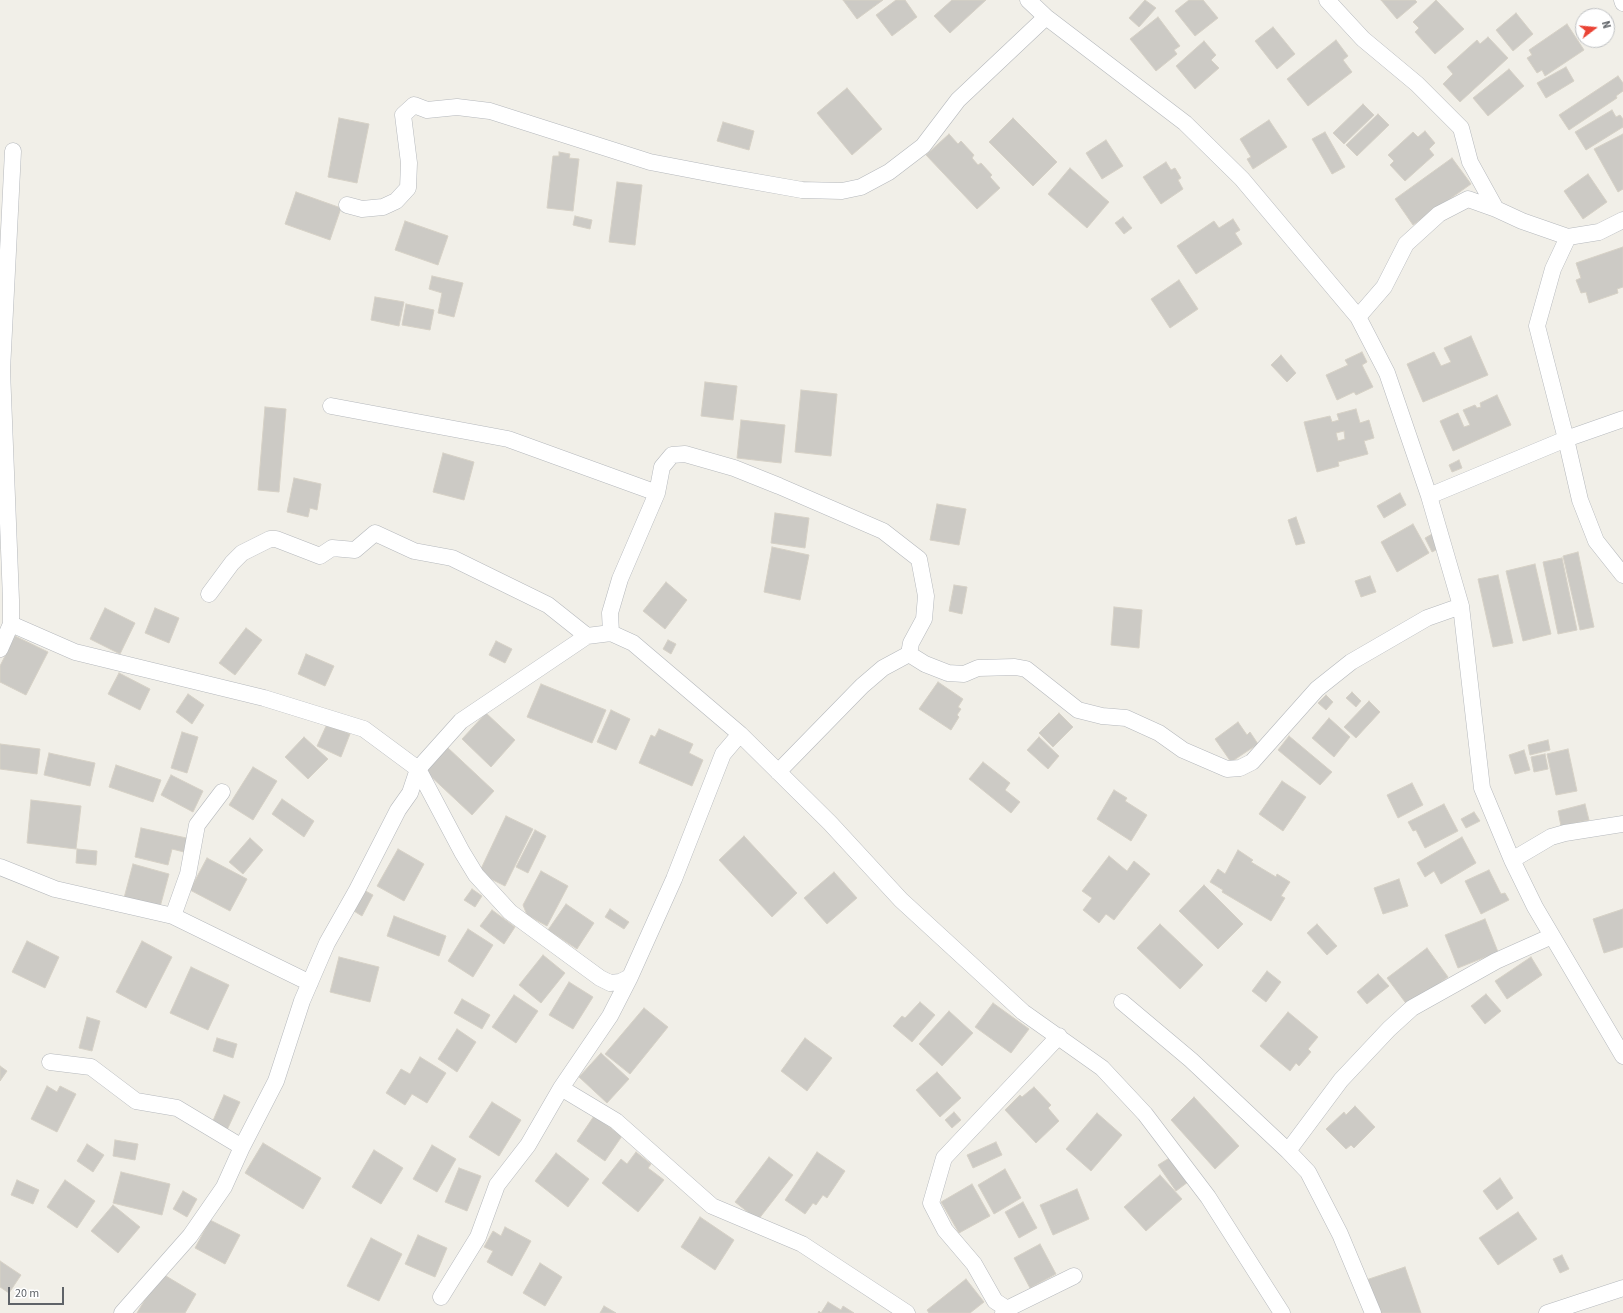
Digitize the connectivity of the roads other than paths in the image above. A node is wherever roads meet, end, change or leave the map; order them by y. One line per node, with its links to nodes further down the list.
1 (1028, 0): 3 (street)
2 (1328, 0): 6 (street)
3 (1046, 17): 5 (street); 9 (street)
4 (13, 151): 18 (street)
5 (348, 205)
6 (1496, 209): 8 (street); 9 (street)
7 (1623, 220): 8 (street)
8 (1568, 237): 12 (street)
9 (1358, 317): 14 (street)
10 (331, 406): 13 (street)
11 (1623, 419): 12 (street)
12 (1566, 439): 14 (street); 15 (street)
13 (657, 493): 19 (street); 22 (street)
14 (1429, 496): 17 (street)
15 (1623, 575)
16 (209, 594): 20 (street)
17 (1461, 606): 22 (street); 28 (street)
18 (11, 624): 21 (street); 24 (street)
19 (611, 632): 20 (street); 23 (street)
20 (587, 636): 24 (street)
21 (0, 649)
22 (909, 654): 25 (street)
23 (740, 734): 25 (street); 32 (street)
24 (418, 769): 32 (street); 33 (street)
25 (778, 772): 35 (street)
26 (222, 792): 30 (street)
27 (1623, 824): 28 (street)
28 (1512, 860): 31 (street)
29 (0, 867): 30 (street)
30 (173, 916): 33 (street)
31 (1552, 936): 36 (street); 40 (street)
32 (630, 977): 38 (street)
33 (310, 983): 39 (street)
34 (1122, 1002): 40 (street)
35 (1060, 1036): 44 (street); 47 (street)
36 (1623, 1056)
37 (50, 1062): 39 (street)
38 (561, 1088): 43 (street); 46 (street)
39 (242, 1147): 45 (street)
40 (1288, 1151): 48 (street)
41 (1074, 1276): 44 (street)
42 (1623, 1288): 49 (street)
43 (440, 1297)
44 (1005, 1311)
45 (122, 1313)
46 (907, 1313)
47 (1282, 1313)
48 (1373, 1313)
49 (1547, 1313)

